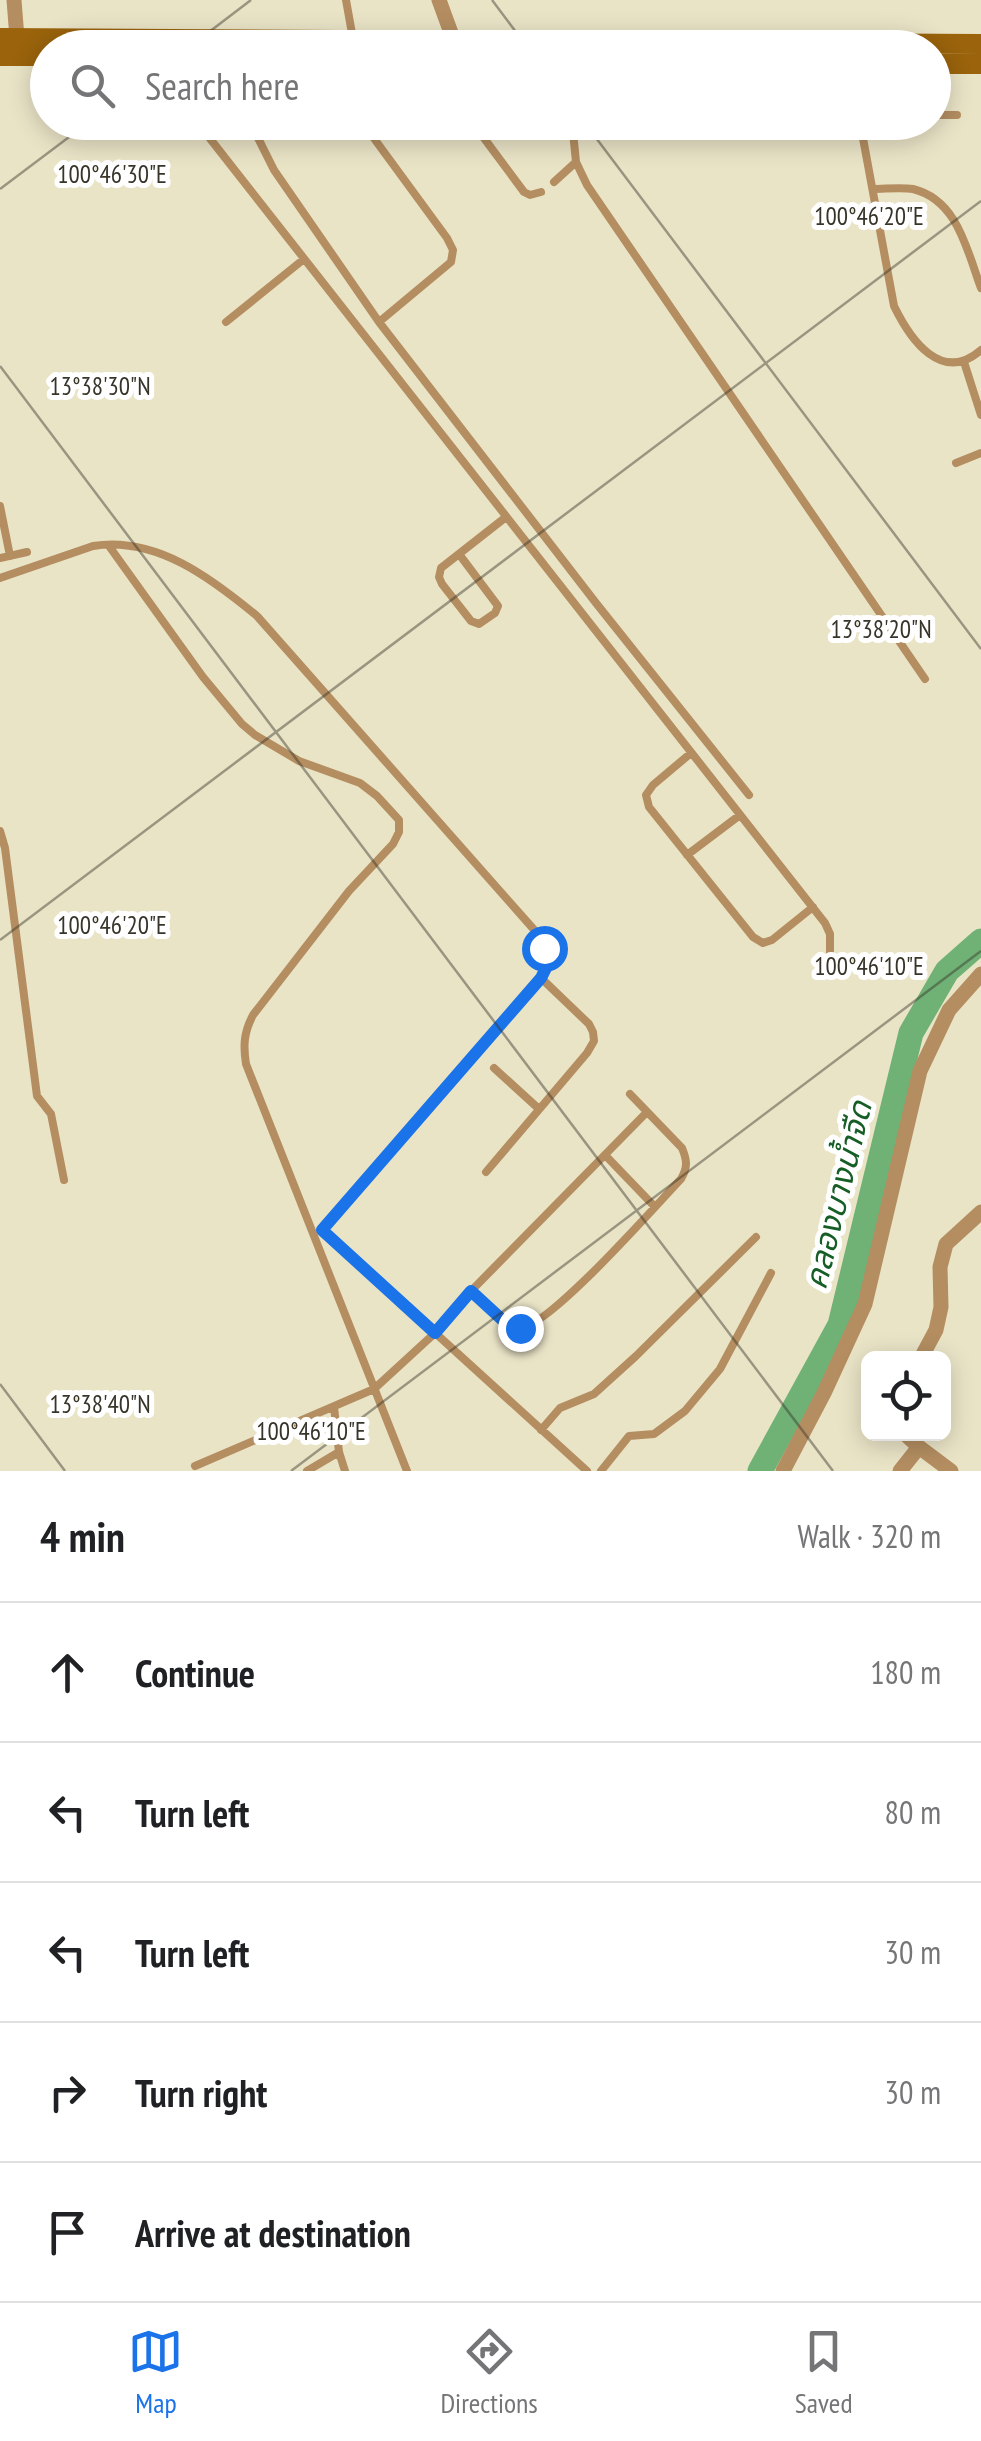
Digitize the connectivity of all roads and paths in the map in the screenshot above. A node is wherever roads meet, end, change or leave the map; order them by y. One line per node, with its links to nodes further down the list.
1 (14, 0): 6 (street)
2 (346, 0): 4 (lane)
3 (439, 0): 5 (street)
4 (351, 30)
5 (450, 30)
6 (8, 38)
7 (0, 56): 8 (main road)
8 (30, 56)
9 (951, 60): 10 (main road)
10 (980, 61): 11 (main road)
11 (951, 63)
12 (951, 115): 13 (lane)
13 (957, 115)
14 (211, 140): 24 (lane)
15 (259, 140): 27 (lane)
16 (375, 140): 27 (lane)
17 (485, 140): 23 (lane)
18 (574, 140): 20 (lane)
19 (863, 140): 22 (lane)
20 (576, 162): 21 (lane); 40 (lane)
21 (554, 182)
22 (873, 189): 25 (lane); 29 (lane)
23 (540, 192)
24 (304, 259): 26 (lane); 34 (lane)
25 (981, 288)
26 (226, 322)
27 (379, 322): 42 (lane)
28 (981, 350): 29 (lane)
29 (964, 362): 30 (lane)
30 (981, 416)
31 (981, 453): 32 (lane)
32 (956, 463)
33 (0, 506): 38 (lane)
34 (506, 517): 37 (lane); 41 (lane)
35 (108, 544): 39 (lane); 49 (lane); 60 (lane)
36 (27, 552): 38 (lane)
37 (458, 554): 37 (lane)
38 (5, 557)
39 (0, 578)
40 (925, 679)
41 (692, 753): 43 (lane); 45 (lane)
42 (750, 795)
43 (740, 815): 45 (lane); 46 (lane)
44 (0, 831): 56 (lane)
45 (687, 854): 46 (lane)
46 (813, 907): 47 (lane)
47 (830, 963)
48 (981, 974): 78 (street)
49 (541, 978): 52 (lane); 59 (lane)
50 (494, 1068): 52 (lane)
51 (630, 1094): 53 (lane)
52 (539, 1108): 55 (lane)
53 (647, 1112): 54 (lane); 57 (lane)
54 (605, 1155): 57 (lane); 63 (lane)
55 (486, 1172)
56 (64, 1180)
57 (654, 1207): 63 (lane)
58 (981, 1212): 65 (street)
59 (322, 1230): 60 (lane); 64 (lane)
60 (312, 1232): 66 (lane)
61 (756, 1238): 68 (lane)
62 (772, 1273): 77 (lane)
63 (471, 1291): 64 (lane)
64 (435, 1333): 66 (lane); 68 (lane)
65 (925, 1351)
66 (374, 1389): 67 (lane); 75 (lane)
67 (334, 1407): 71 (lane); 72 (lane)
68 (541, 1430): 76 (lane)
69 (912, 1441): 70 (street)
70 (918, 1447): 79 (street); 80 (street)
71 (339, 1452): 73 (lane); 74 (lane)
72 (195, 1466)
73 (306, 1471)
74 (345, 1471)
75 (406, 1471)
76 (587, 1471)
77 (601, 1471)
78 (783, 1471)
79 (900, 1471)
80 (952, 1471)

